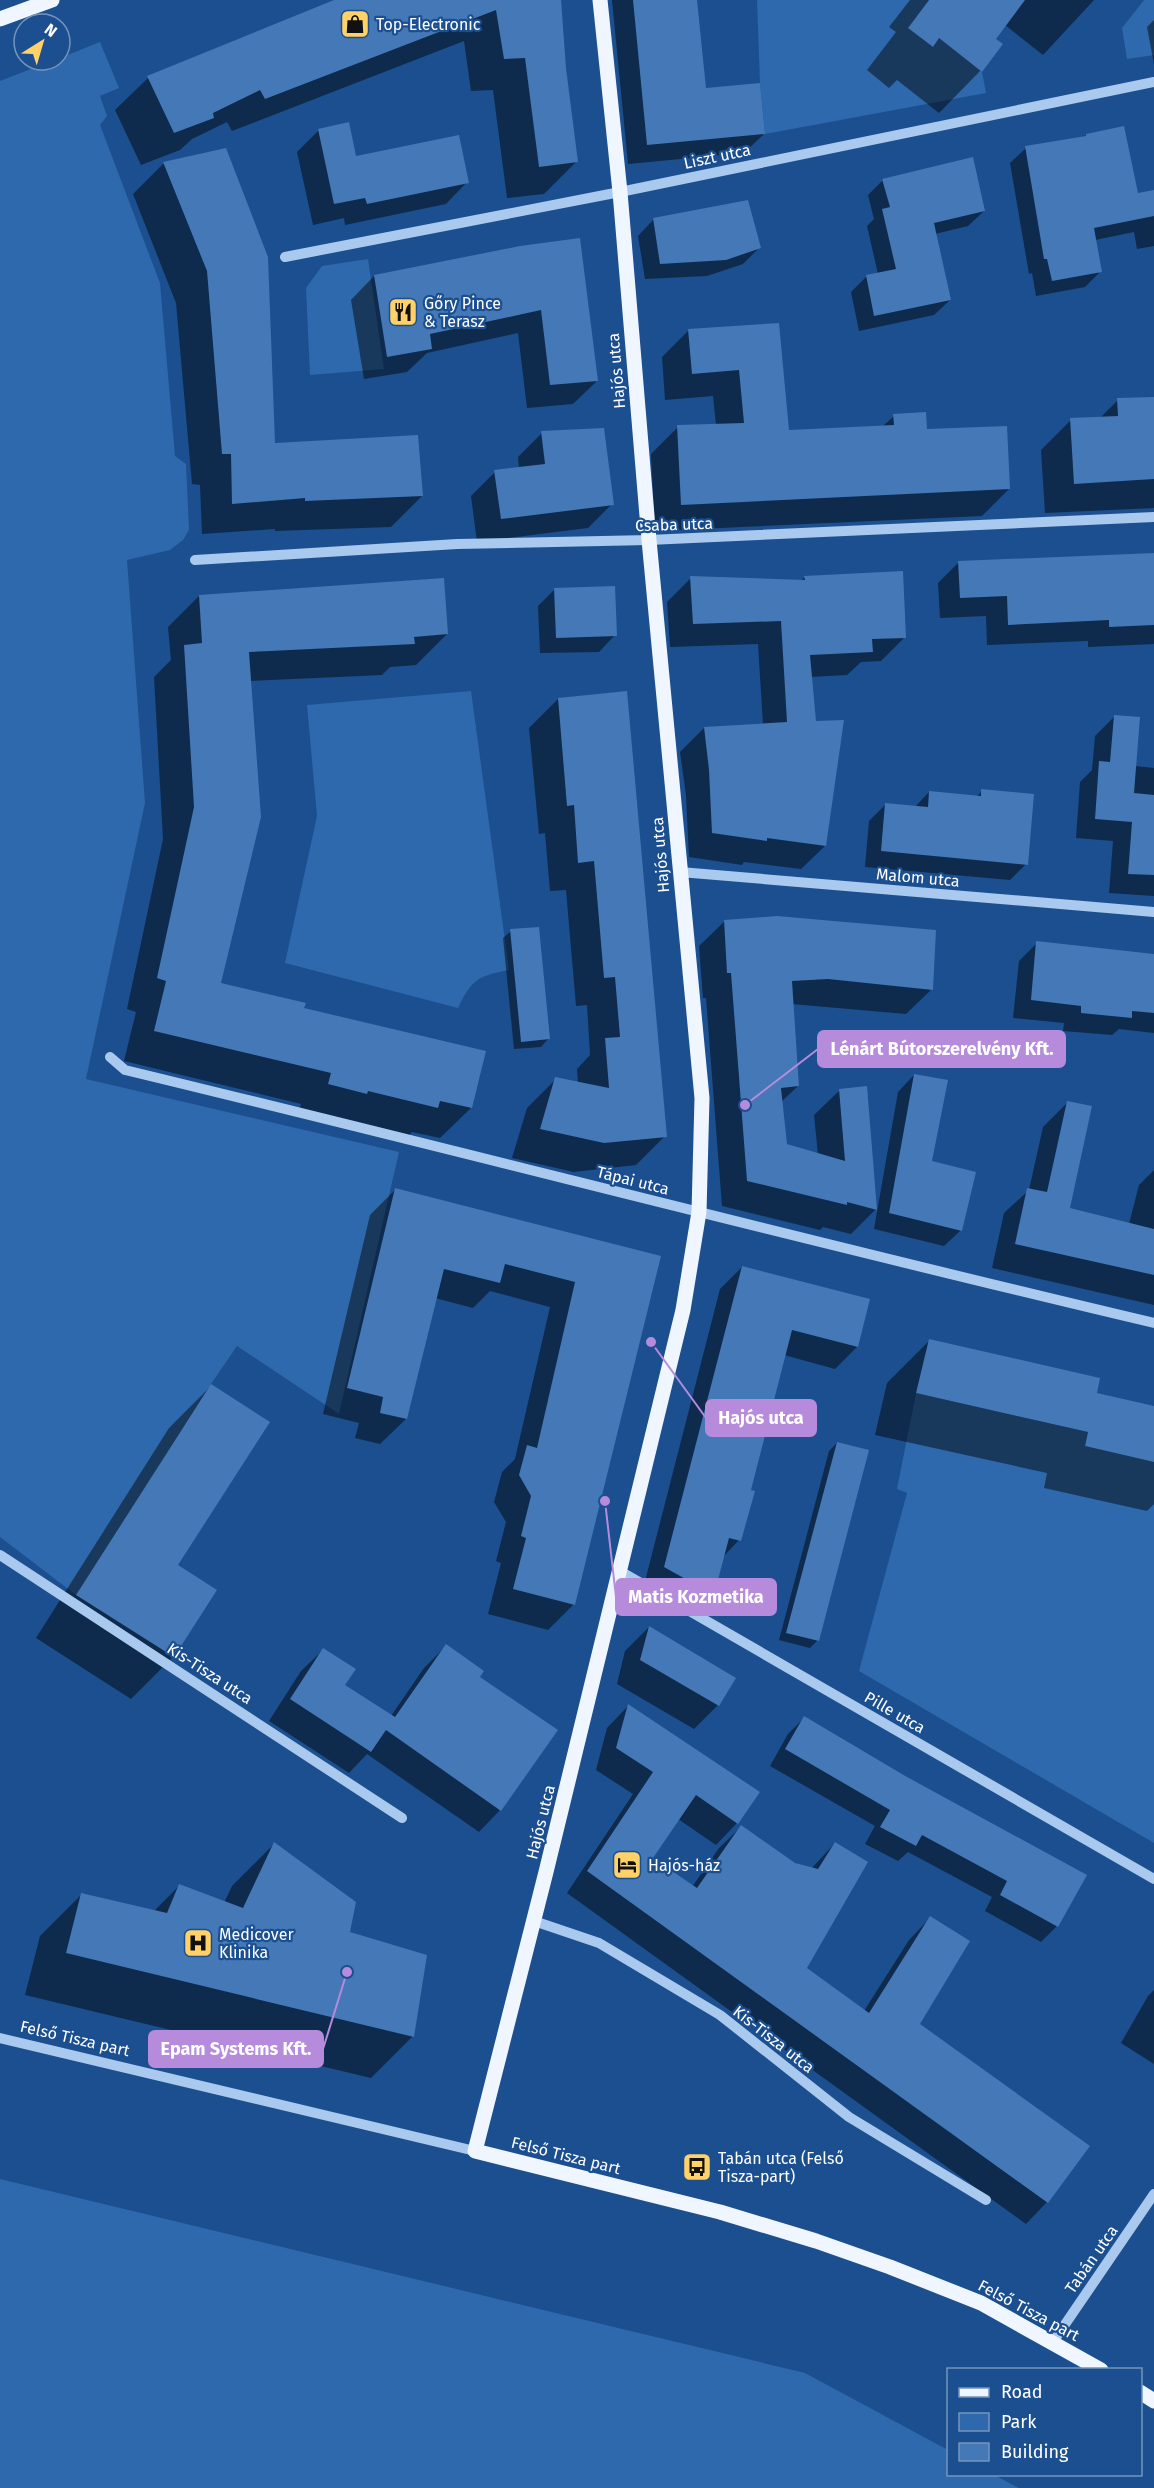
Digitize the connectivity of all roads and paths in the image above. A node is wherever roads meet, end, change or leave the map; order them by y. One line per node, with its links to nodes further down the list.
1 (52, 0): 3 (main road)
2 (600, 0): 5 (main road, Hajós utca)
3 (0, 20)
4 (1154, 82): 5 (street, Liszt utca)
5 (620, 192): 6 (street, Liszt utca); 8 (main road, Hajós utca)
6 (285, 257)
7 (1154, 517): 8 (street, Csaba utca)
8 (649, 540): 9 (street, Csaba utca); 10 (main road, Hajós utca)
9 (195, 560)
10 (680, 872): 11 (street, Malom utca); 13 (main road, Hajós utca)
11 (1154, 912)
12 (110, 1057): 13 (street, Tápai utca)
13 (699, 1212): 14 (street, Tápai utca); 16 (main road, Hajós utca)
14 (1154, 1323)
15 (0, 1555): 17 (street, Kis-Tisza utca)
16 (620, 1571): 18 (street, Pille utca); 19 (main road, Hajós utca)
17 (402, 1818)
18 (1154, 1879)
19 (534, 1921): 21 (main road, Hajós utca); 23 (street, Kis-Tisza utca)
20 (0, 2038): 21 (street, Felső Tisza part)
21 (475, 2151): 24 (main road, Felső Tisza part)
22 (1154, 2194): 24 (street, Tabán utca)
23 (986, 2200)
24 (1053, 2342): 25 (main road, Felső Tisza part)
25 (1098, 2368)

